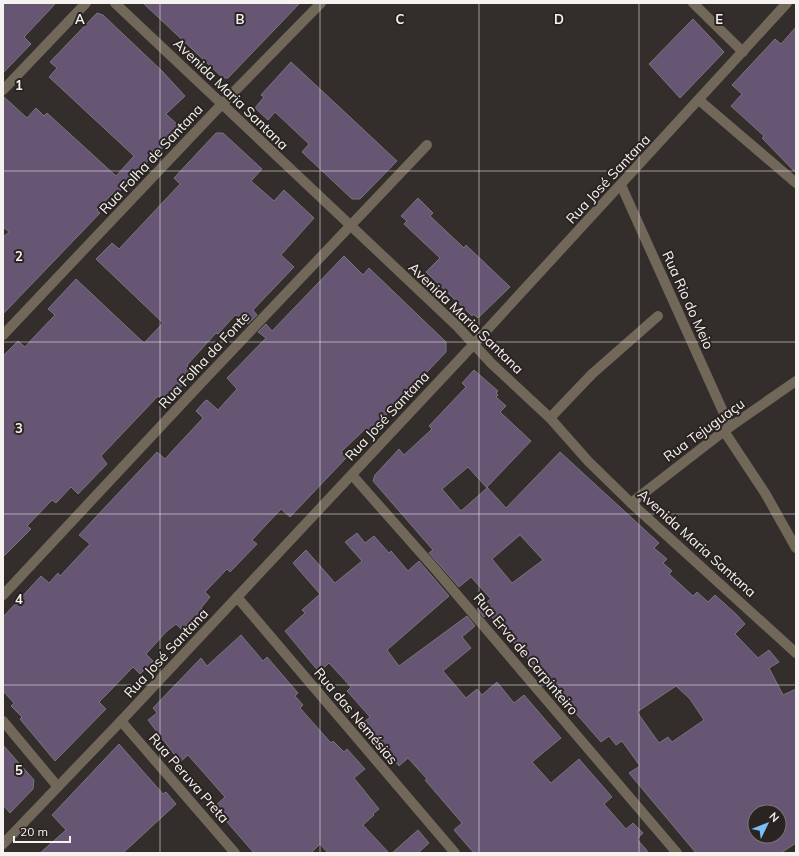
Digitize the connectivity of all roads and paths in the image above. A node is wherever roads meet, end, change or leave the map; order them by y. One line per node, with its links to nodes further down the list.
1 (86, 3): 7 (street)
2 (115, 3): 9 (street, Avenida Maria Santana)
3 (321, 3): 9 (street, Rua Folha de Santana)
4 (693, 3): 6 (street)
5 (787, 3): 6 (street, Rua José Santana)
6 (743, 52): 8 (street, Rua José Santana)
7 (3, 90)
8 (700, 100): 11 (street); 12 (street, Rua José Santana)
9 (221, 105): 13 (street, Avenida Maria Santana); 15 (street, Rua Folha de Santana)
10 (427, 145): 13 (street, Rua Folha da Fonte)
11 (796, 183)
12 (621, 185): 16 (street, Rua José Santana); 19 (street, Rua Rio do Meio)
13 (350, 226): 16 (street, Avenida Maria Santana); 23 (street, Rua Folha da Fonte)
14 (658, 316): 18 (street)
15 (3, 335)
16 (474, 344): 18 (street, Avenida Maria Santana); 20 (street, Rua José Santana)
17 (794, 385): 19 (street, Rua Tejuguaçu)
18 (550, 418): 21 (street, Avenida Maria Santana)
19 (727, 429): 21 (street, Rua Tejuguaçu); 22 (street, Rua Rio do Meio)
20 (352, 475): 24 (street, Rua José Santana); 32 (street, Rua Erva de Carpinteiro)
21 (631, 502): 25 (street, Avenida Maria Santana)
22 (796, 548)
23 (3, 596)
24 (237, 597): 27 (street, Rua José Santana); 31 (street, Rua das Nemésias)
25 (796, 653)
26 (3, 721): 28 (street)
27 (121, 721): 28 (street, Rua José Santana); 30 (street, Rua Peruva Preta)
28 (58, 787): 29 (street, Rua José Santana)
29 (3, 844)
30 (235, 853)
31 (455, 853)
32 (677, 853)

